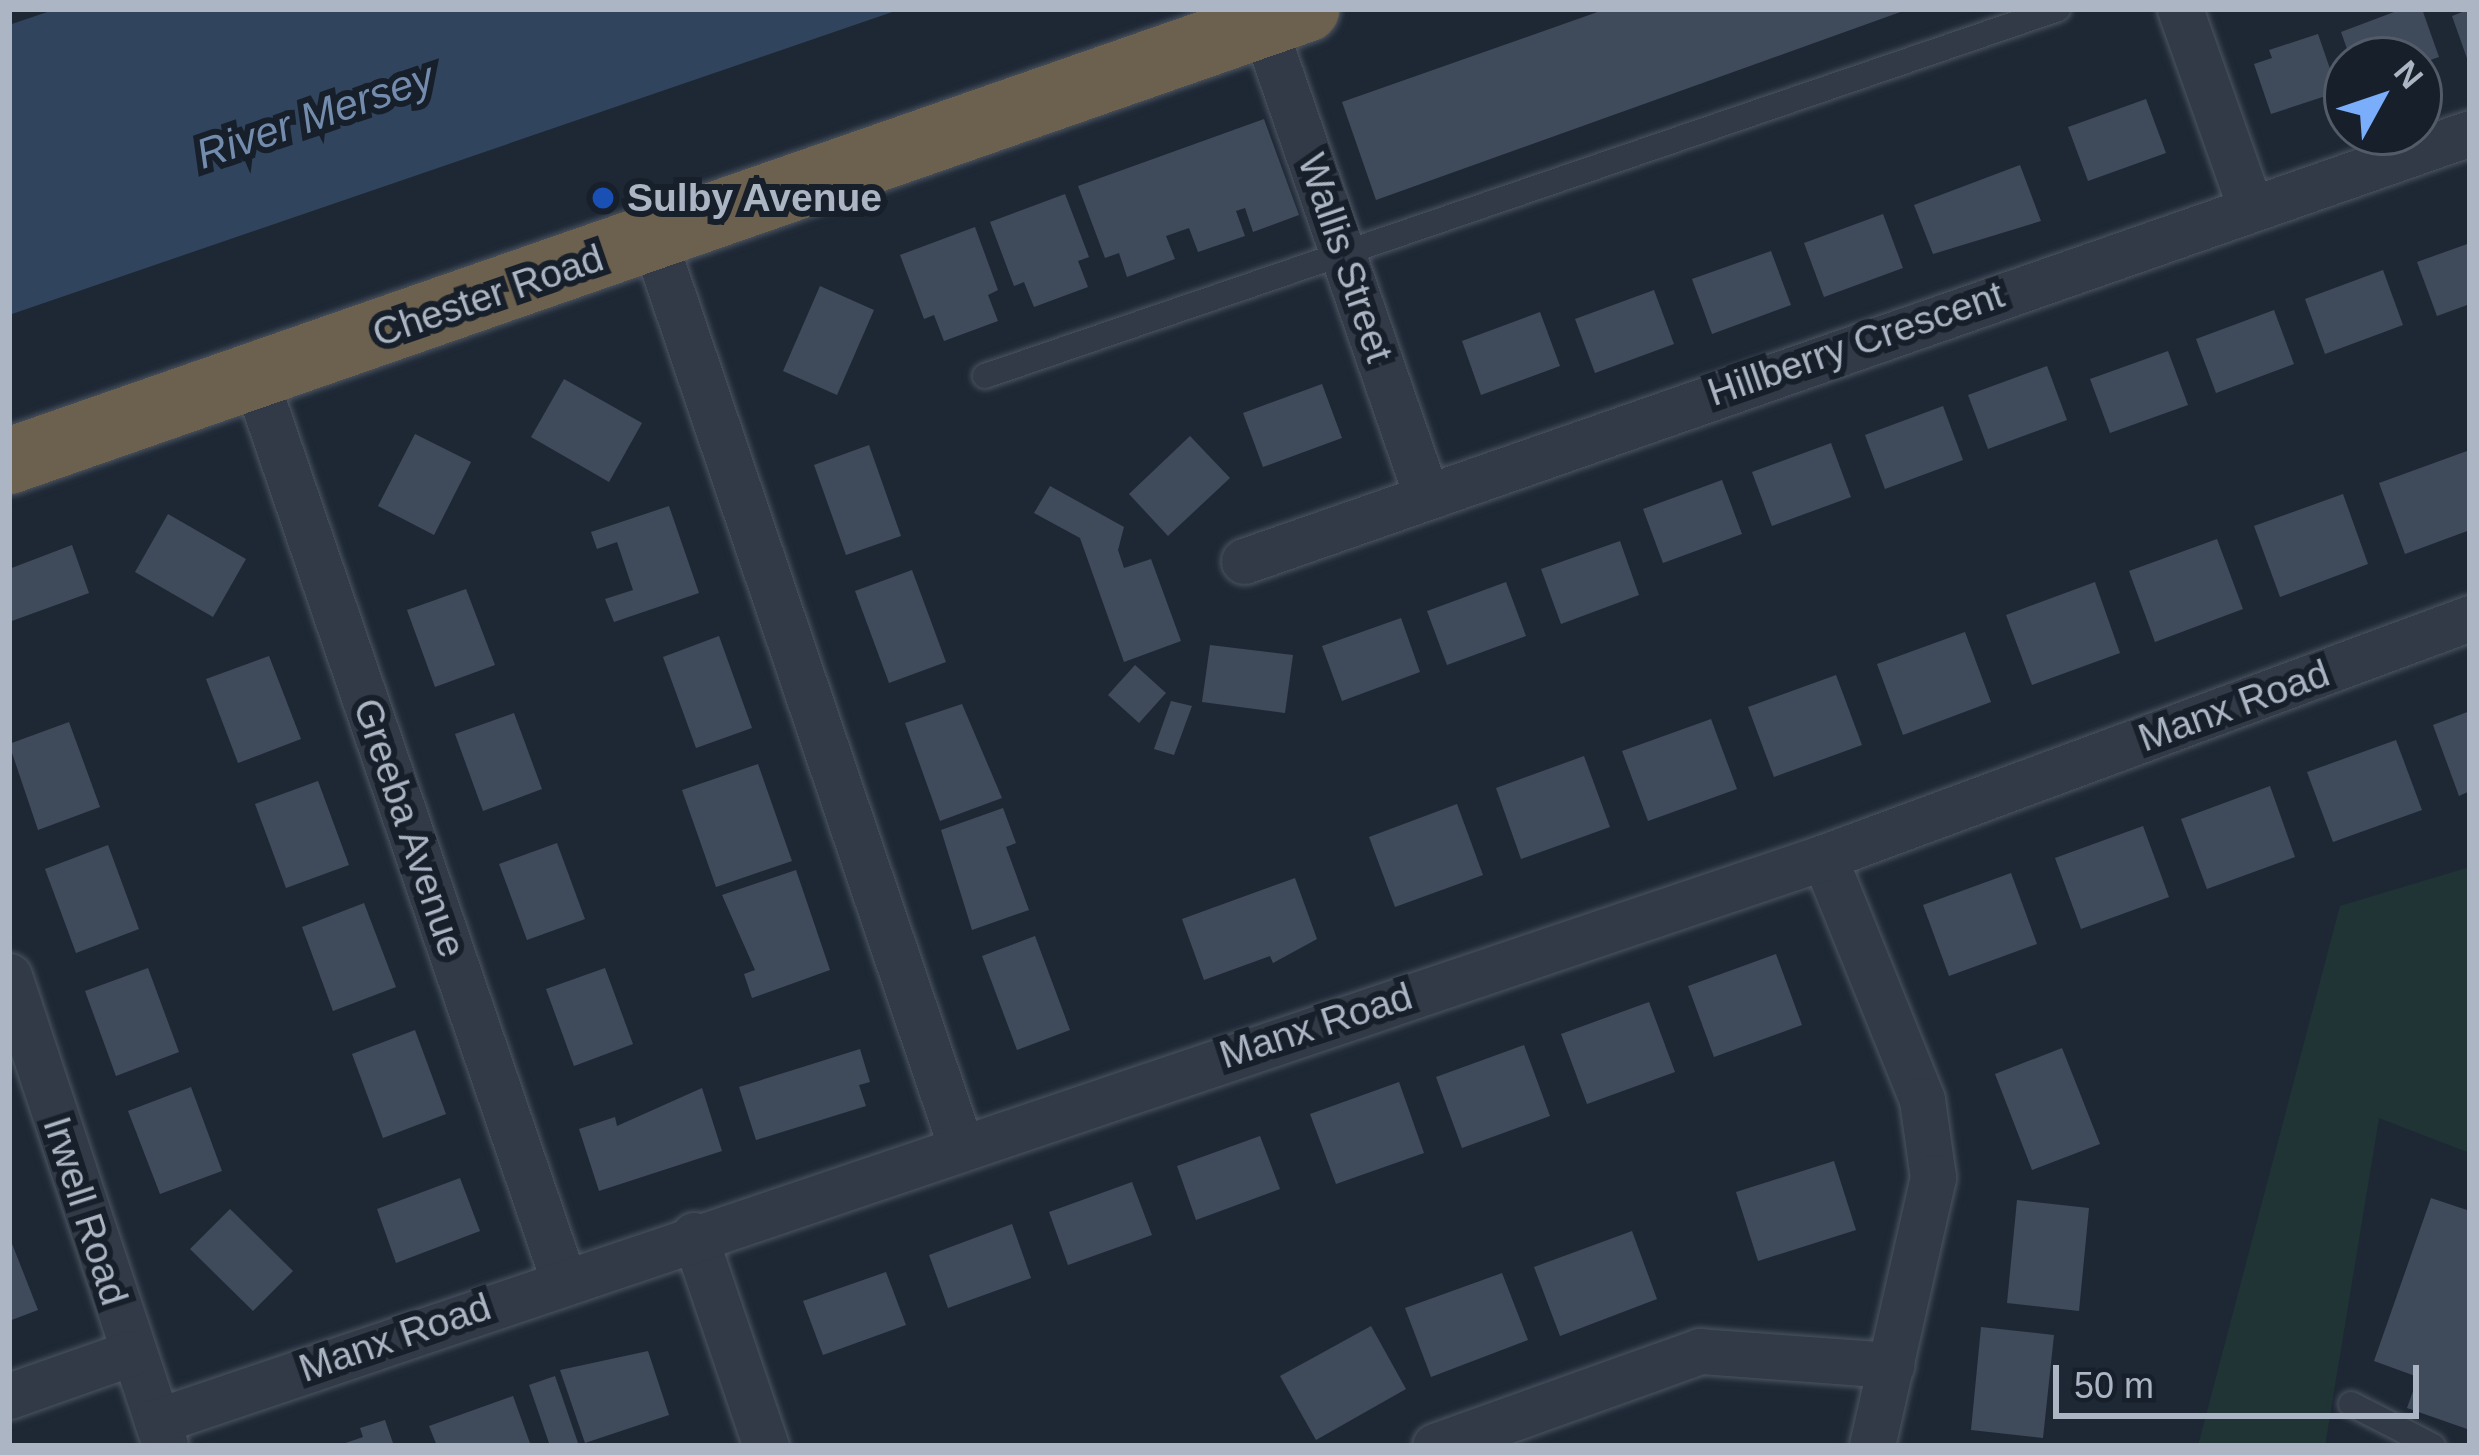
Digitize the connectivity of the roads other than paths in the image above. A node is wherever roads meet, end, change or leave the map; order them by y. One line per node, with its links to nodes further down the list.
1 (2058, 9): 7 (lane)
2 (2180, 9): 5 (street)
3 (1284, 16): 6 (highway, Chester Road); 7 (street, Wallis Street)
4 (2470, 133): 5 (street, Hillberry Crescent)
5 (2251, 208): 11 (street, Hillberry Crescent)
6 (653, 237): 9 (highway, Chester Road); 16 (street)
7 (1345, 254): 8 (lane); 11 (street, Wallis Street)
8 (985, 376)
9 (255, 377): 10 (highway, Chester Road); 18 (street, Greeba Avenue)
10 (9, 461)
11 (1425, 492): 12 (street, Hillberry Crescent)
12 (1244, 561)
13 (2470, 618): 14 (street, Manx Road)
14 (1824, 857): 16 (street, Manx Road); 20 (street)
15 (9, 976): 19 (street, Irwell Road)
16 (960, 1144): 17 (street, Manx Road)
17 (694, 1235): 18 (street, Manx Road); 24 (street)
18 (563, 1279): 23 (street, Manx Road)
19 (131, 1353): 21 (street); 23 (street, Irwell Road)
20 (1891, 1365): 25 (street); 26 (street)
21 (9, 1396)
22 (2351, 1404): 27 (lane)
23 (161, 1433)
24 (766, 1446)
25 (1435, 1446)
26 (1872, 1446)
27 (2433, 1446)

